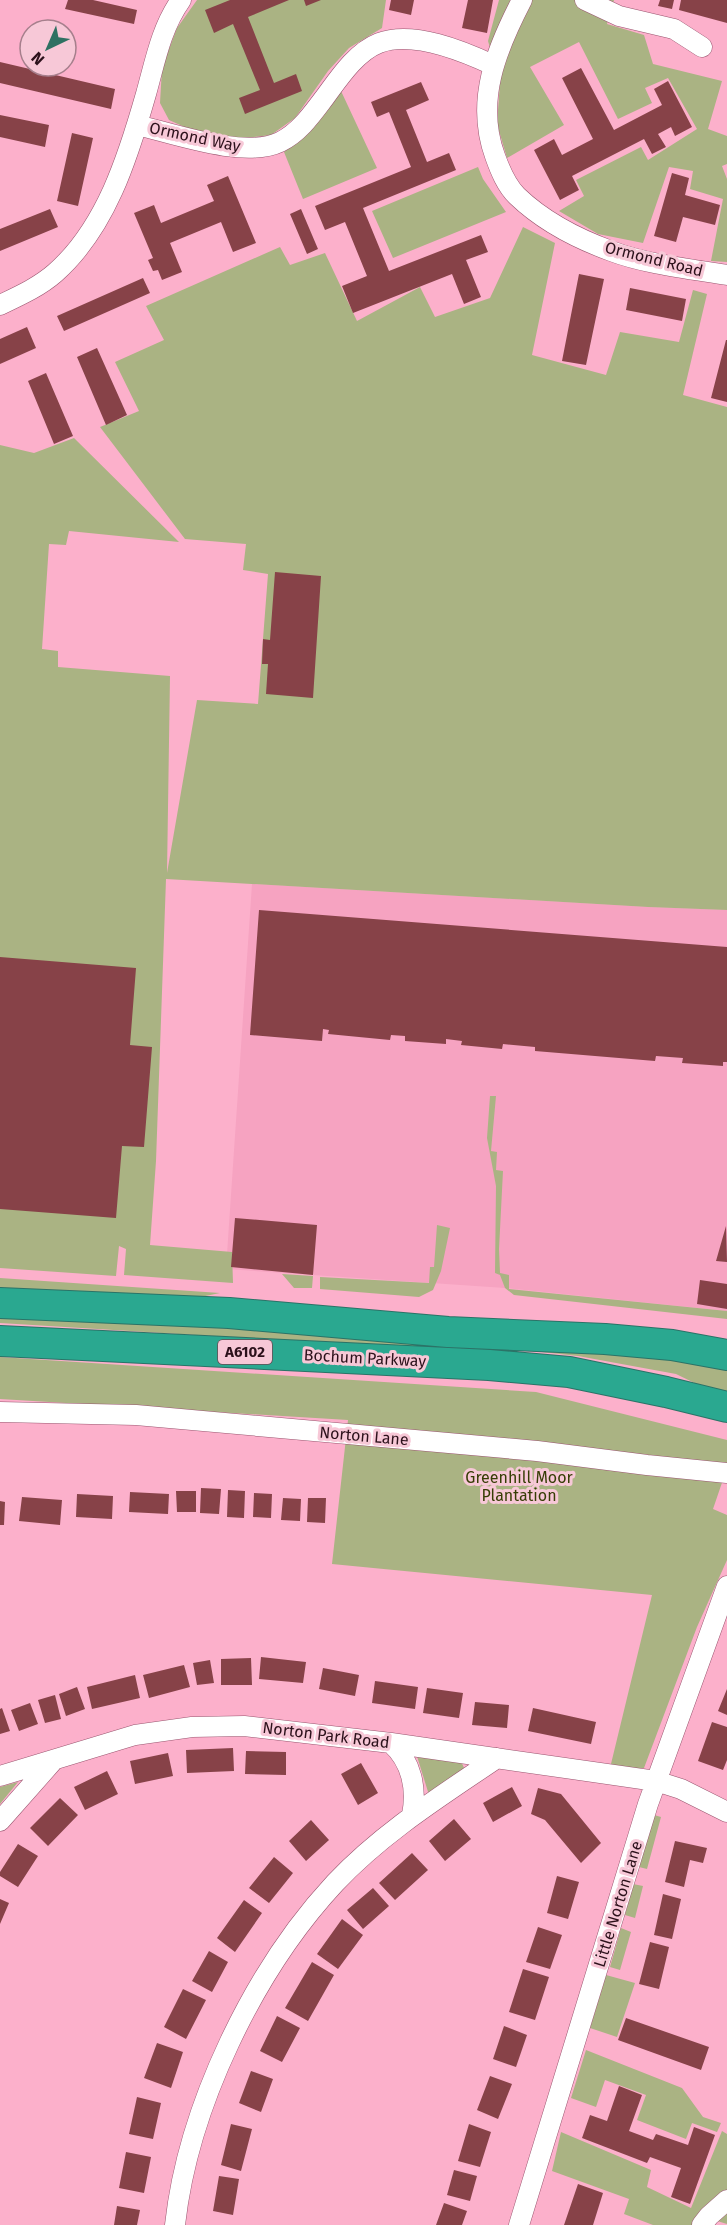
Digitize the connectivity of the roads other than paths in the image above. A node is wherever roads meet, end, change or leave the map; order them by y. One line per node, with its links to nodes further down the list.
1 (181, 0): 6 (street)
2 (522, 0): 5 (street, Ormond Road)
3 (585, 0): 4 (street)
4 (702, 47)
5 (494, 65): 6 (street, Ormond Way); 7 (street, Ormond Road)
6 (137, 125): 8 (street)
7 (727, 276)
8 (0, 305)
9 (0, 1303): 11 (highway, Bochum Parkway / A6102)
10 (0, 1341): 12 (highway, Bochum Parkway / A6102)
11 (727, 1355)
12 (727, 1407)
13 (0, 1412): 14 (street, Norton Lane)
14 (727, 1473)
15 (727, 1586): 20 (street, Little Norton Lane)
16 (391, 1743): 17 (street, Norton Park Road); 18 (street, Norton Park Road); 22 (street)
17 (497, 1758): 20 (street, Norton Park Road); 22 (street)
18 (55, 1760): 19 (street, Norton Park Road); 23 (street)
19 (0, 1776)
20 (656, 1781): 21 (street, Norton Park Road); 26 (street, Little Norton Lane)
21 (727, 1812)
22 (412, 1815): 25 (street)
23 (0, 1821)
24 (727, 2200): 27 (street)
25 (175, 2225)
26 (519, 2225)
27 (702, 2225)

